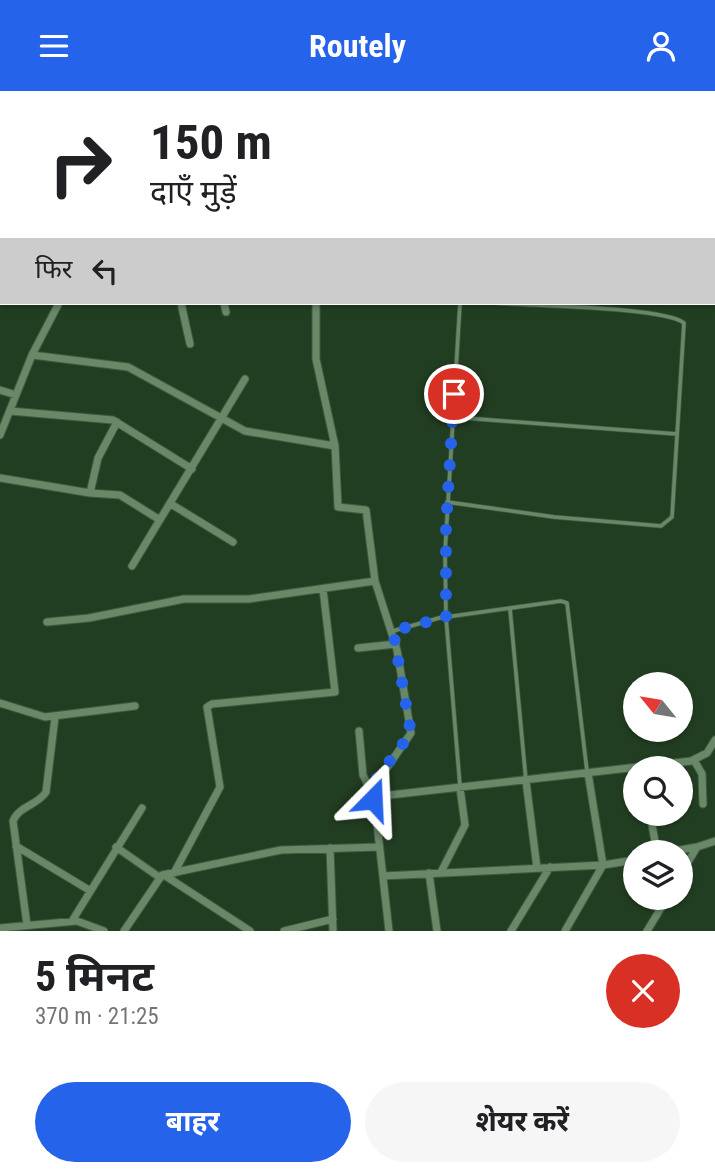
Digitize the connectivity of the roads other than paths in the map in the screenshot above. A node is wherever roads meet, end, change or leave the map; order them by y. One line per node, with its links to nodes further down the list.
1 (58, 305): 9 (street)
2 (181, 305): 8 (street)
3 (224, 305): 7 (street)
4 (316, 305): 19 (street)
5 (460, 305): 14 (lane)
6 (525, 305): 17 (lane)
7 (226, 312)
8 (190, 344)
9 (32, 355): 12 (street); 15 (street)
10 (245, 379): 15 (street)
11 (0, 390): 12 (street)
12 (16, 395): 13 (street)
13 (9, 411): 16 (street); 18 (street)
14 (452, 417): 17 (lane); 23 (lane)
15 (221, 420): 19 (street); 20 (street)
16 (117, 422): 20 (street); 22 (street)
17 (678, 434): 23 (lane)
18 (0, 435)
19 (335, 446): 28 (street)
20 (192, 469): 24 (street)
21 (0, 478): 22 (street)
22 (90, 493): 25 (street)
23 (447, 502): 31 (lane)
24 (172, 504): 25 (street); 26 (street)
25 (160, 520): 27 (street)
26 (233, 542)
27 (132, 566)
28 (375, 581): 29 (street); 33 (street)
29 (323, 589): 32 (street); 62 (street)
30 (510, 608): 31 (lane); 43 (lane); 44 (lane)
31 (446, 617): 33 (lane); 45 (lane)
32 (47, 622)
33 (393, 631): 34 (street)
34 (396, 644): 35 (street); 46 (street)
35 (358, 649)
36 (0, 703): 38 (street)
37 (135, 706): 38 (street)
38 (55, 717): 50 (street)
39 (359, 731): 46 (street)
40 (715, 740): 41 (street)
41 (694, 760): 47 (street)
42 (623, 770): 43 (street)
43 (588, 773): 44 (street); 58 (street)
44 (526, 781): 45 (street); 60 (street)
45 (460, 788): 46 (street); 61 (street)
46 (372, 795): 52 (street)
47 (703, 804)
48 (142, 809): 51 (street)
49 (715, 841): 53 (street)
50 (16, 846): 66 (street); 70 (street)
51 (116, 847): 64 (street); 66 (street)
52 (379, 847): 54 (street); 65 (street)
53 (697, 847): 55 (street); 56 (street)
54 (330, 848): 62 (street); 68 (street)
55 (693, 848)
56 (693, 854)
57 (623, 862): 58 (street)
58 (603, 866): 59 (street); 81 (street)
59 (550, 867): 60 (street); 80 (street)
60 (537, 868): 61 (street)
61 (440, 872): 63 (street)
62 (174, 873): 64 (street)
63 (429, 873): 65 (street); 79 (street)
64 (162, 876): 74 (street); 75 (street)
65 (383, 876): 78 (street)
66 (89, 890): 69 (street)
67 (660, 910): 72 (street)
68 (333, 919): 76 (street); 77 (street)
69 (72, 921): 70 (street); 73 (street)
70 (27, 925): 71 (street)
71 (0, 928)
72 (648, 929): 82 (lane)
73 (104, 931)
74 (124, 931)
75 (250, 931)
76 (284, 931)
77 (333, 931)
78 (389, 931)
79 (437, 931)
80 (511, 931)
81 (565, 931)
82 (658, 931)

